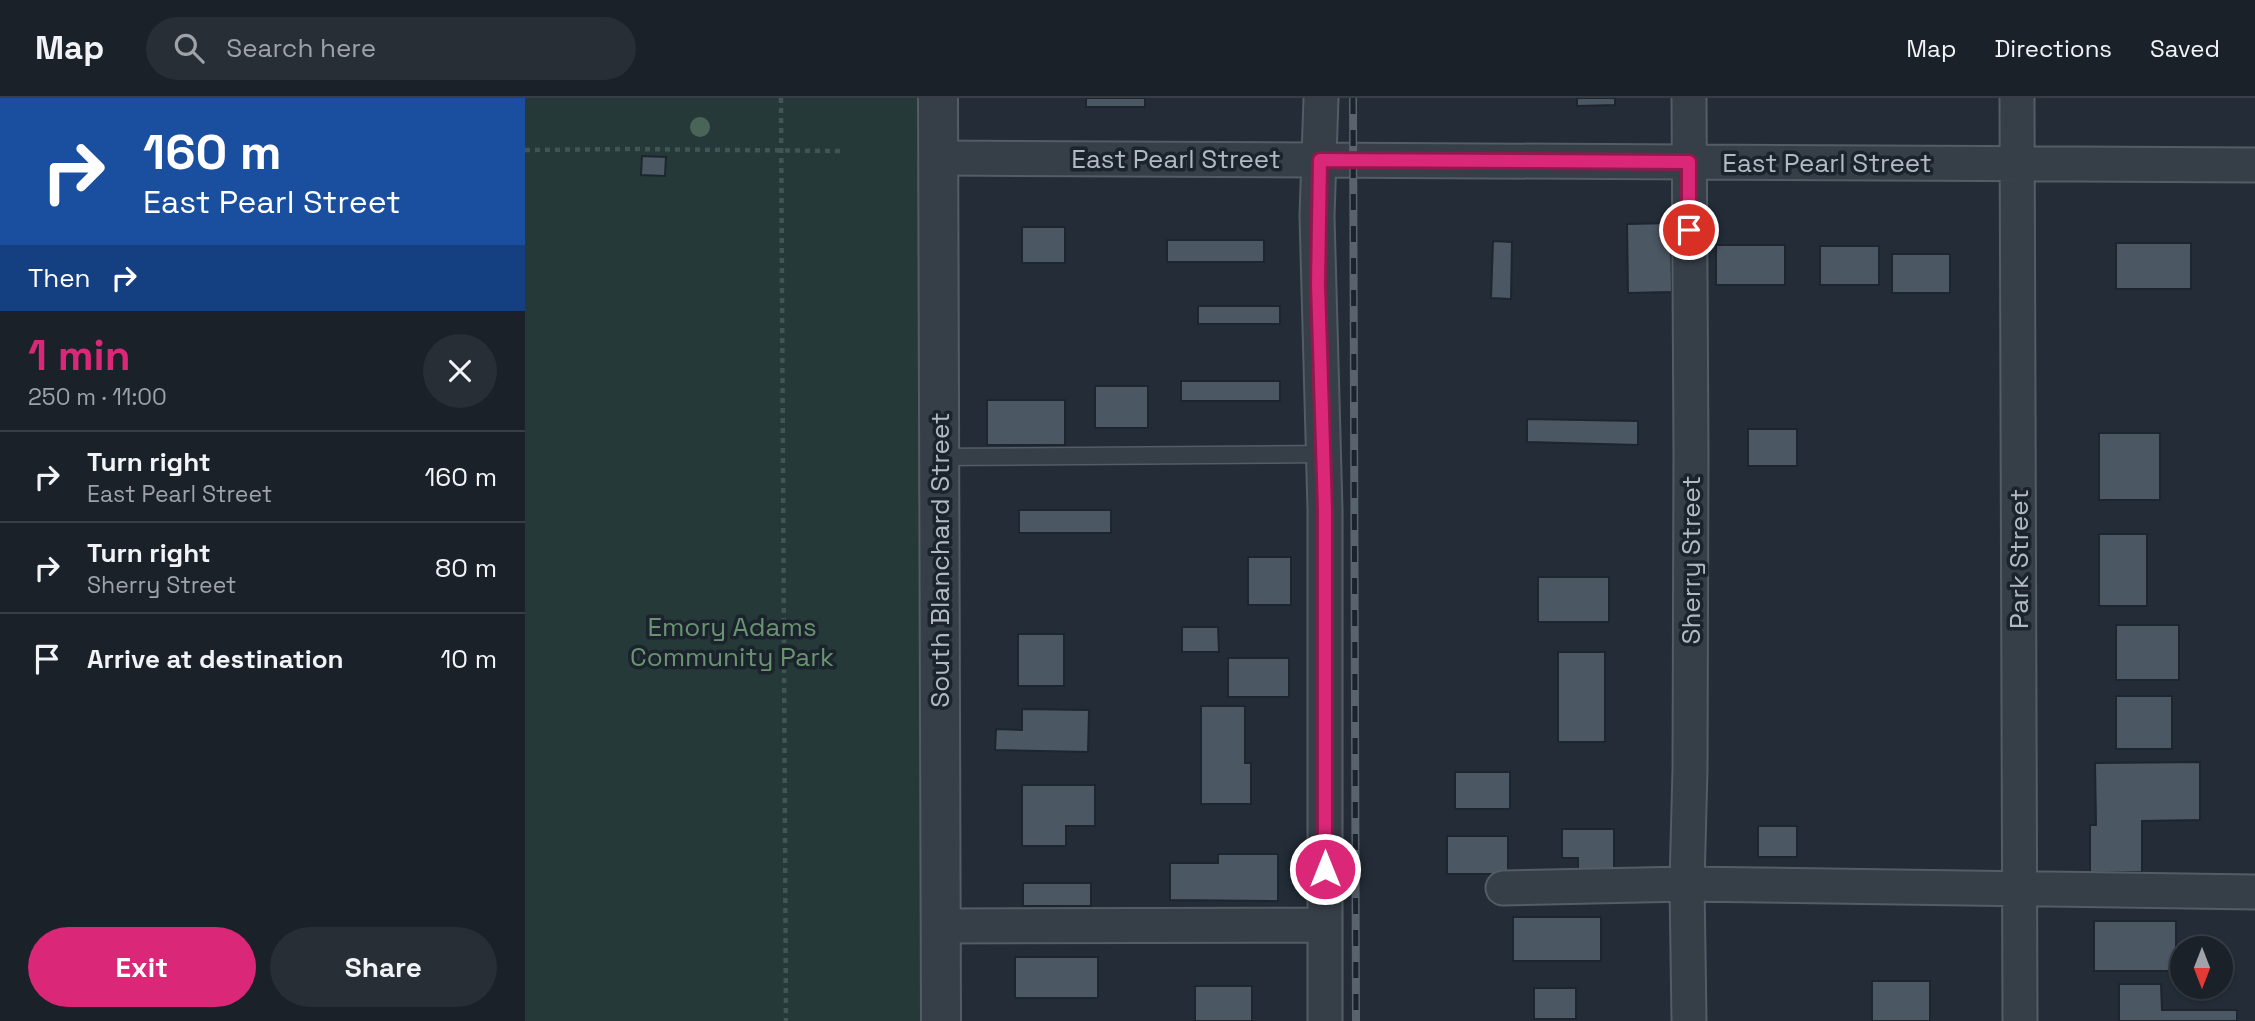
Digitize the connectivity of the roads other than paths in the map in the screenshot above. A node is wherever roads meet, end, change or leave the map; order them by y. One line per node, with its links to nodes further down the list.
1 (938, 98): 5 (street, South Blanchard Street)
2 (1321, 98): 6 (street)
3 (1689, 98): 7 (street, Sherry Street)
4 (2017, 98): 8 (street, Park Street)
5 (938, 158): 6 (street, East Pearl Street); 11 (street, South Blanchard Street)
6 (1320, 160): 7 (street, East Pearl Street); 10 (street)
7 (1689, 162): 8 (street, East Pearl Street); 12 (street, Sherry Street)
8 (2017, 164): 9 (street, East Pearl Street); 14 (street, Park Street)
9 (2255, 165)
10 (1323, 454): 11 (lane); 16 (street)
11 (939, 457): 17 (street, South Blanchard Street)
12 (1687, 884): 13 (street); 14 (street); 20 (street, Sherry Street)
13 (1503, 888)
14 (2021, 888): 15 (street); 21 (street, Park Street)
15 (2255, 892)
16 (1325, 925): 17 (street); 19 (street)
17 (941, 926): 18 (street, South Blanchard Street)
18 (941, 1021)
19 (1325, 1021)
20 (1689, 1021)
21 (2020, 1021)

